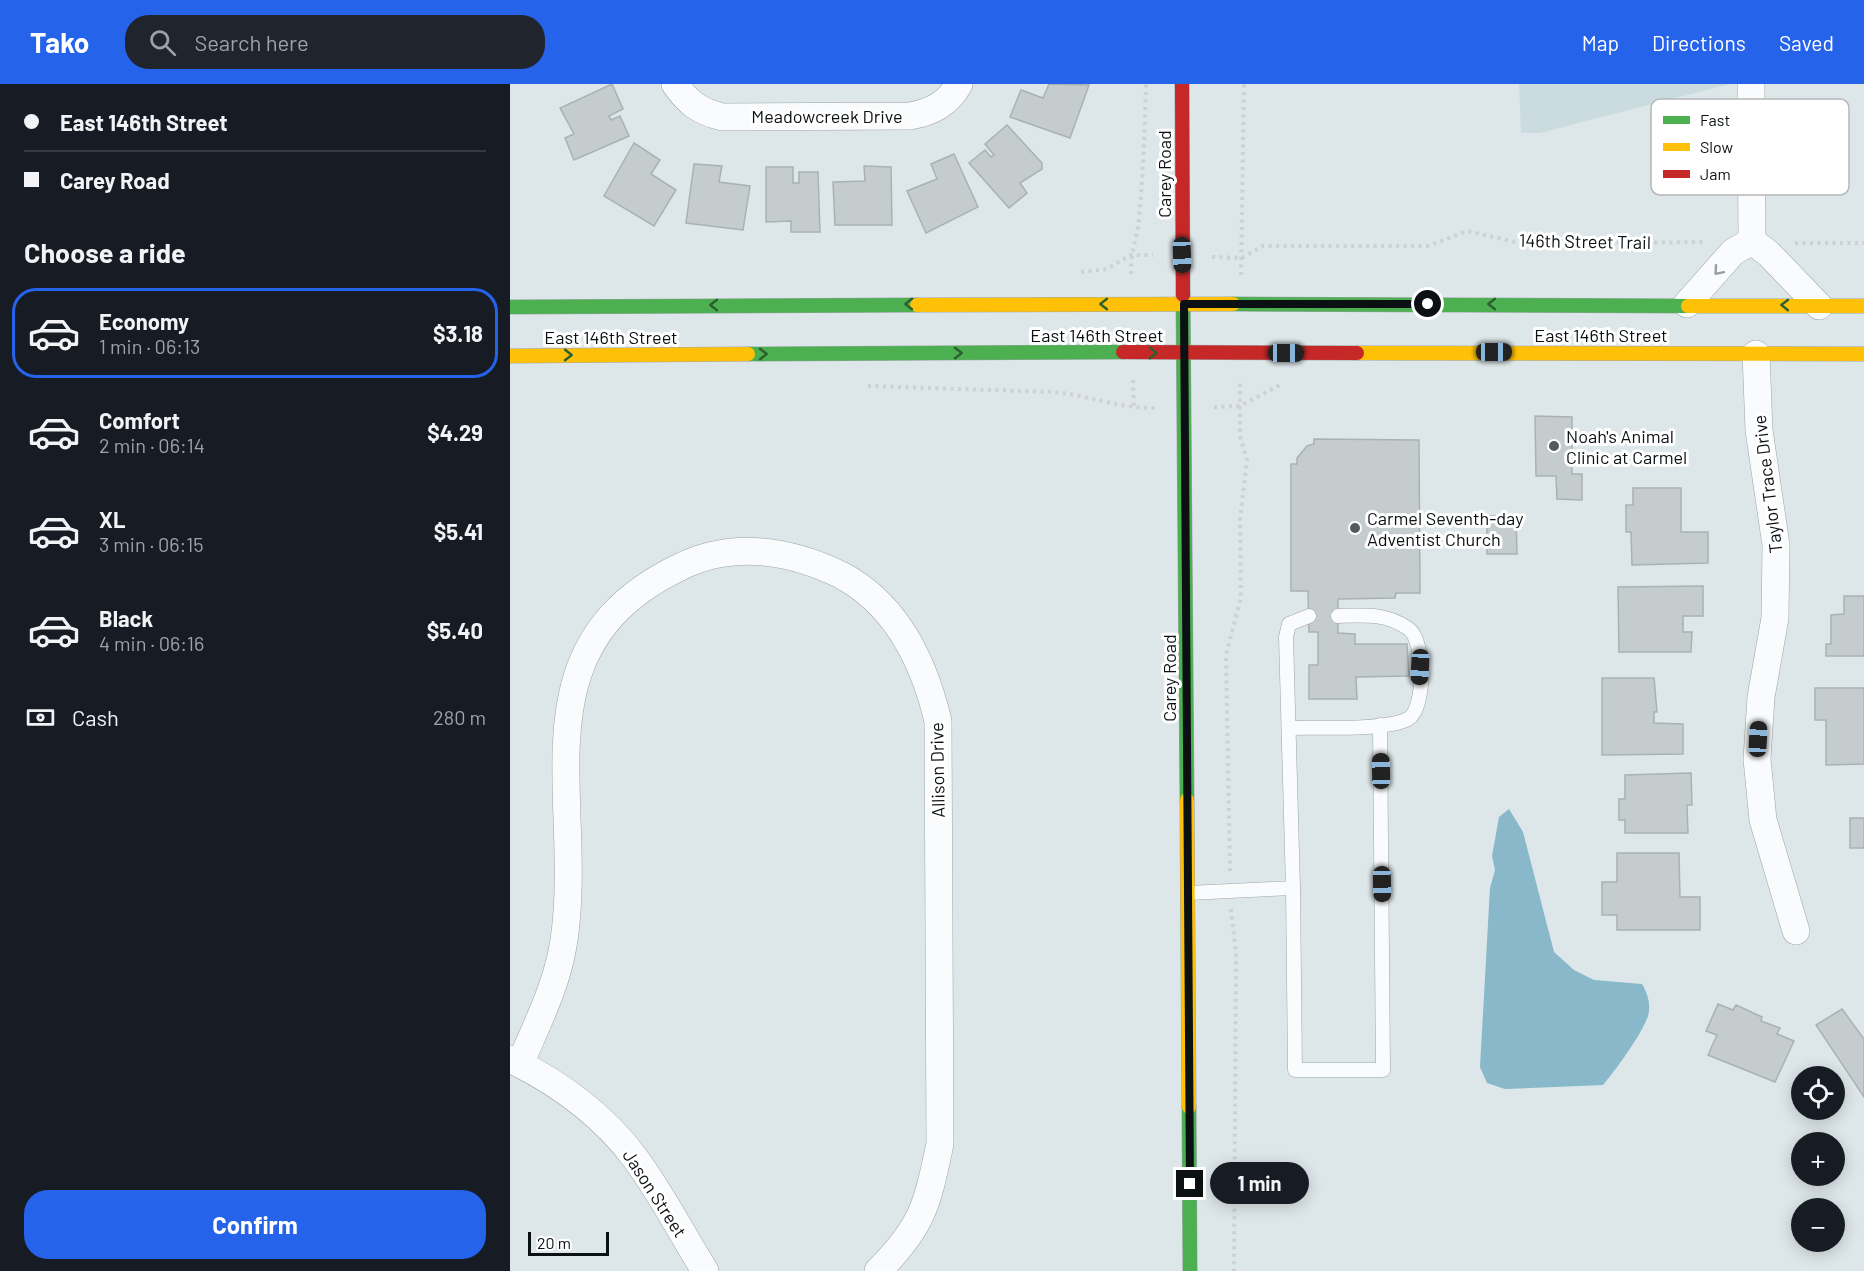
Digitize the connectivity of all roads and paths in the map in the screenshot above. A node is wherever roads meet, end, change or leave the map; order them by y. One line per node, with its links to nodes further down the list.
1 (959, 84): 6 (street, Meadowcreek Drive)
2 (1146, 84): 13 (path)
3 (1182, 84): 14 (main road, Carey Road)
4 (1244, 84): 10 (path, 146th Street Trail)
5 (1751, 84): 7 (street)
6 (681, 92)
7 (1751, 99)
8 (1752, 195): 9 (street)
9 (1752, 241): 15 (street, one-way to 15); 16 (street)
10 (1718, 242)
11 (1790, 243): 12 (path)
12 (1864, 243)
13 (1130, 255)
14 (1184, 304): 15 (main road, East 146th Street, one-way to 14); 18 (main road, East 146th Street, one-way to 18); 19 (main road, Carey Road)
15 (1686, 304): 16 (main road, East 146th Street, one-way to 15)
16 (1820, 306): 17 (main road, East 146th Street)
17 (1864, 306)
18 (510, 307)
19 (1184, 354): 20 (main road, East 146th Street); 22 (main road, East 146th Street, one-way to 19); 29 (main road, Carey Road)
20 (1756, 354): 21 (main road, East 146th Street); 31 (street, Taylor Trace Drive)
21 (1864, 354)
22 (510, 356)
23 (1240, 406): 30 (path)
24 (1308, 616): 27 (lane)
25 (1338, 616): 26 (lane)
26 (1380, 725): 27 (lane); 28 (lane)
27 (1289, 728): 28 (lane)
28 (1293, 888): 30 (lane)
29 (1188, 893): 30 (lane); 35 (main road, Carey Road)
30 (1230, 893): 36 (path)
31 (1796, 931)
32 (515, 1061): 33 (street, Jason Street); 34 (street, Allison Drive)
33 (705, 1271)
34 (878, 1271)
35 (1190, 1271)
36 (1234, 1271)

